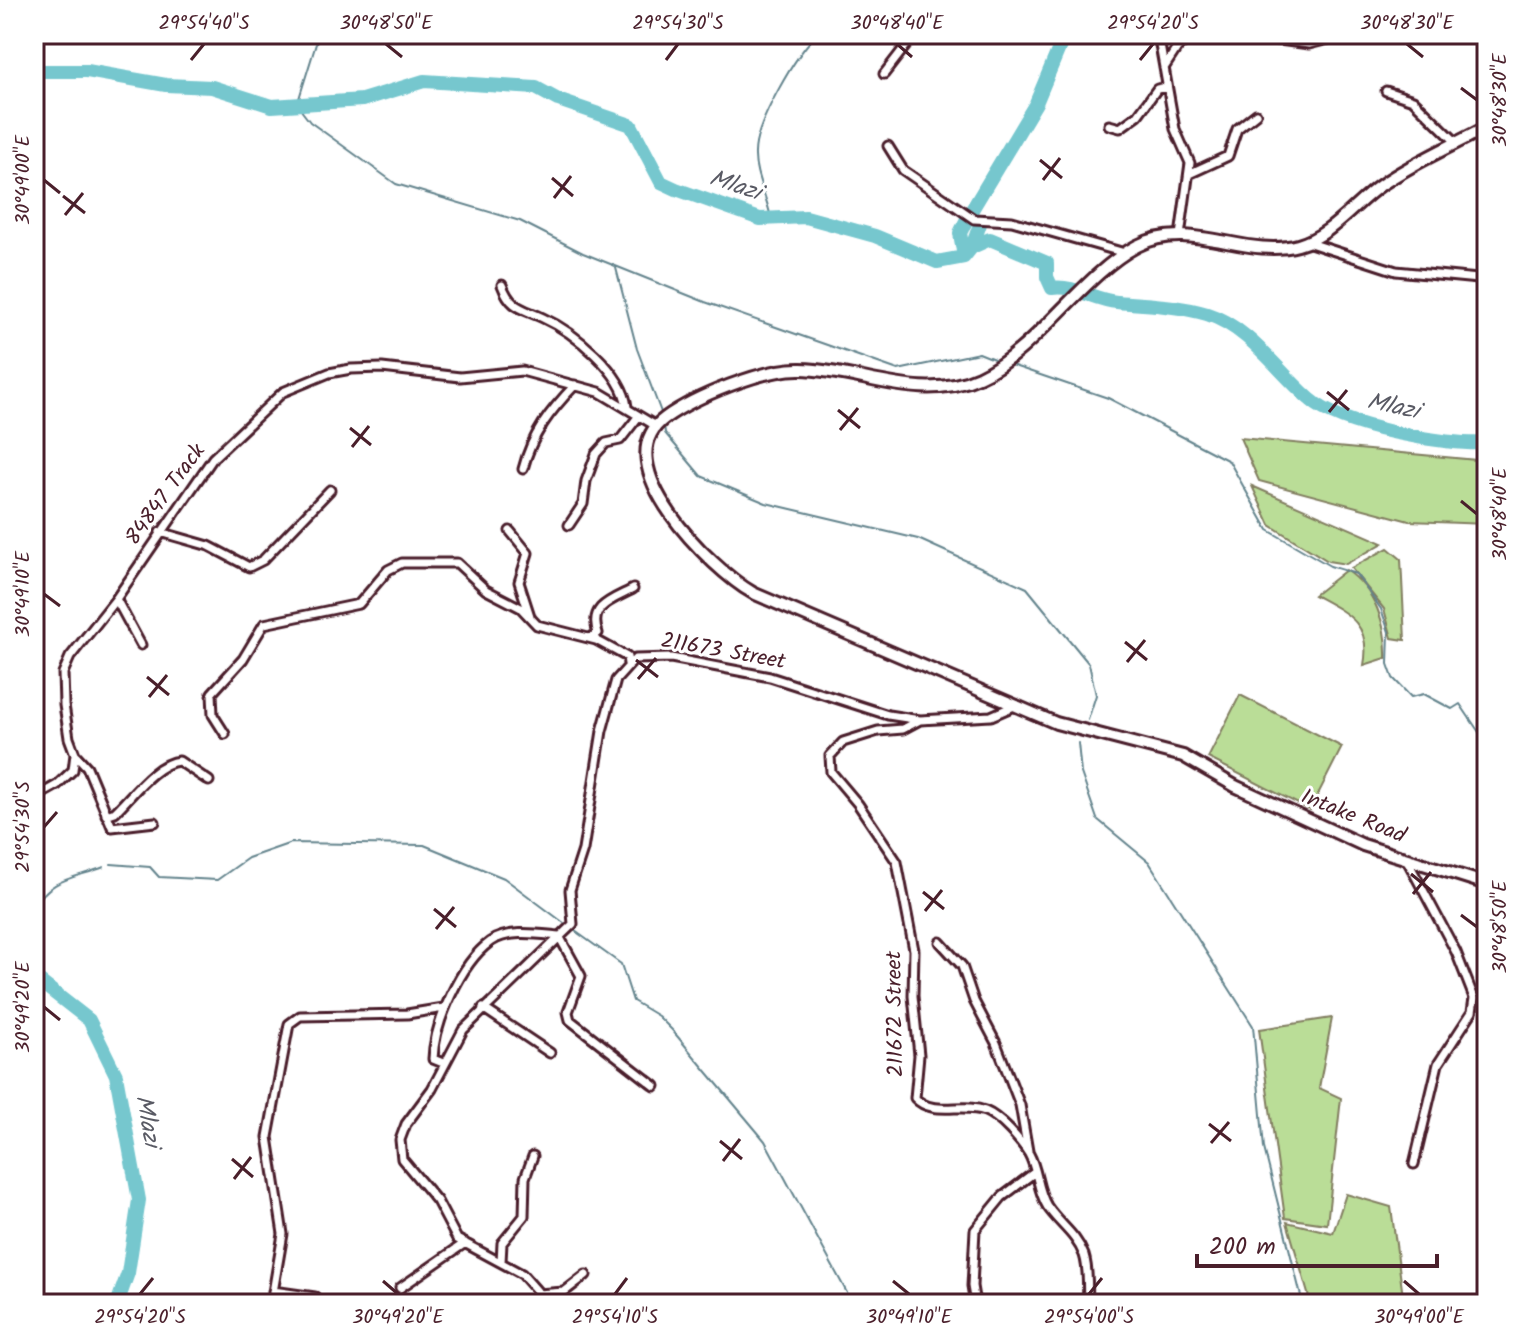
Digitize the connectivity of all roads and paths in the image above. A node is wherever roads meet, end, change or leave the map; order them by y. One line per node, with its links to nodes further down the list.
1 (915, 34): 7 (street)
2 (1158, 34): 6 (street)
3 (1192, 34): 6 (street)
4 (1232, 34): 5 (street)
5 (1348, 34)
6 (1164, 68): 8 (street)
7 (884, 74)
8 (1167, 87): 11 (street); 15 (street)
9 (1386, 91): 13 (street)
10 (1256, 114): 15 (street)
11 (1109, 125)
12 (1487, 127): 13 (street)
13 (1456, 142): 17 (street)
14 (888, 146): 18 (street)
15 (1191, 173): 16 (street)
16 (1180, 236): 17 (street); 18 (street)
17 (1307, 242): 19 (street)
18 (1125, 253): 24 (street)
19 (1487, 284)
20 (502, 285): 22 (street)
21 (575, 385): 22 (street, 84847 Track); 25 (street); 29 (street, 84847 Track)
22 (627, 407): 23 (street, 84847 Track)
23 (638, 417): 24 (street, 84847 Track); 27 (street)
24 (656, 426): 36 (street, Intake Road)
25 (523, 469)
26 (330, 490): 29 (street)
27 (569, 525)
28 (510, 531): 32 (street)
29 (160, 532): 31 (street, 84847 Track)
30 (633, 589): 33 (street)
31 (116, 599): 34 (street); 39 (street, 84847 Track)
32 (530, 616): 33 (street, 211673 Street); 38 (street, 211673 Street)
33 (590, 638): 35 (street, 211673 Street)
34 (141, 645)
35 (628, 664): 37 (street, 211673 Street); 46 (street)
36 (1014, 706): 37 (street); 44 (street, Intake Road)
37 (923, 721): 53 (street, 211672 Street)
38 (225, 734)
39 (75, 754): 41 (street); 42 (street, 84847 Track)
40 (209, 781): 42 (street)
41 (34, 798)
42 (106, 815): 43 (street)
43 (155, 822)
44 (1407, 860): 45 (street, Intake Road); 55 (street)
45 (1487, 884)
46 (559, 936): 48 (street); 49 (street); 52 (street)
47 (940, 942): 53 (street)
48 (444, 1008): 51 (street); 61 (street)
49 (483, 1008): 50 (street); 51 (street)
50 (550, 1053)
51 (443, 1063): 57 (street)
52 (655, 1086)
53 (1029, 1155): 56 (street, 211672 Street)
54 (533, 1156): 58 (street)
55 (1414, 1164)
56 (1035, 1172): 66 (street); 67 (street, 211672 Street)
57 (465, 1243): 58 (street); 60 (street)
58 (501, 1262): 62 (street)
59 (586, 1275): 62 (street)
60 (400, 1288)
61 (273, 1291): 63 (street); 64 (street)
62 (538, 1294): 65 (street)
63 (315, 1297)
64 (271, 1304)
65 (540, 1304)
66 (980, 1304)
67 (1088, 1304)

